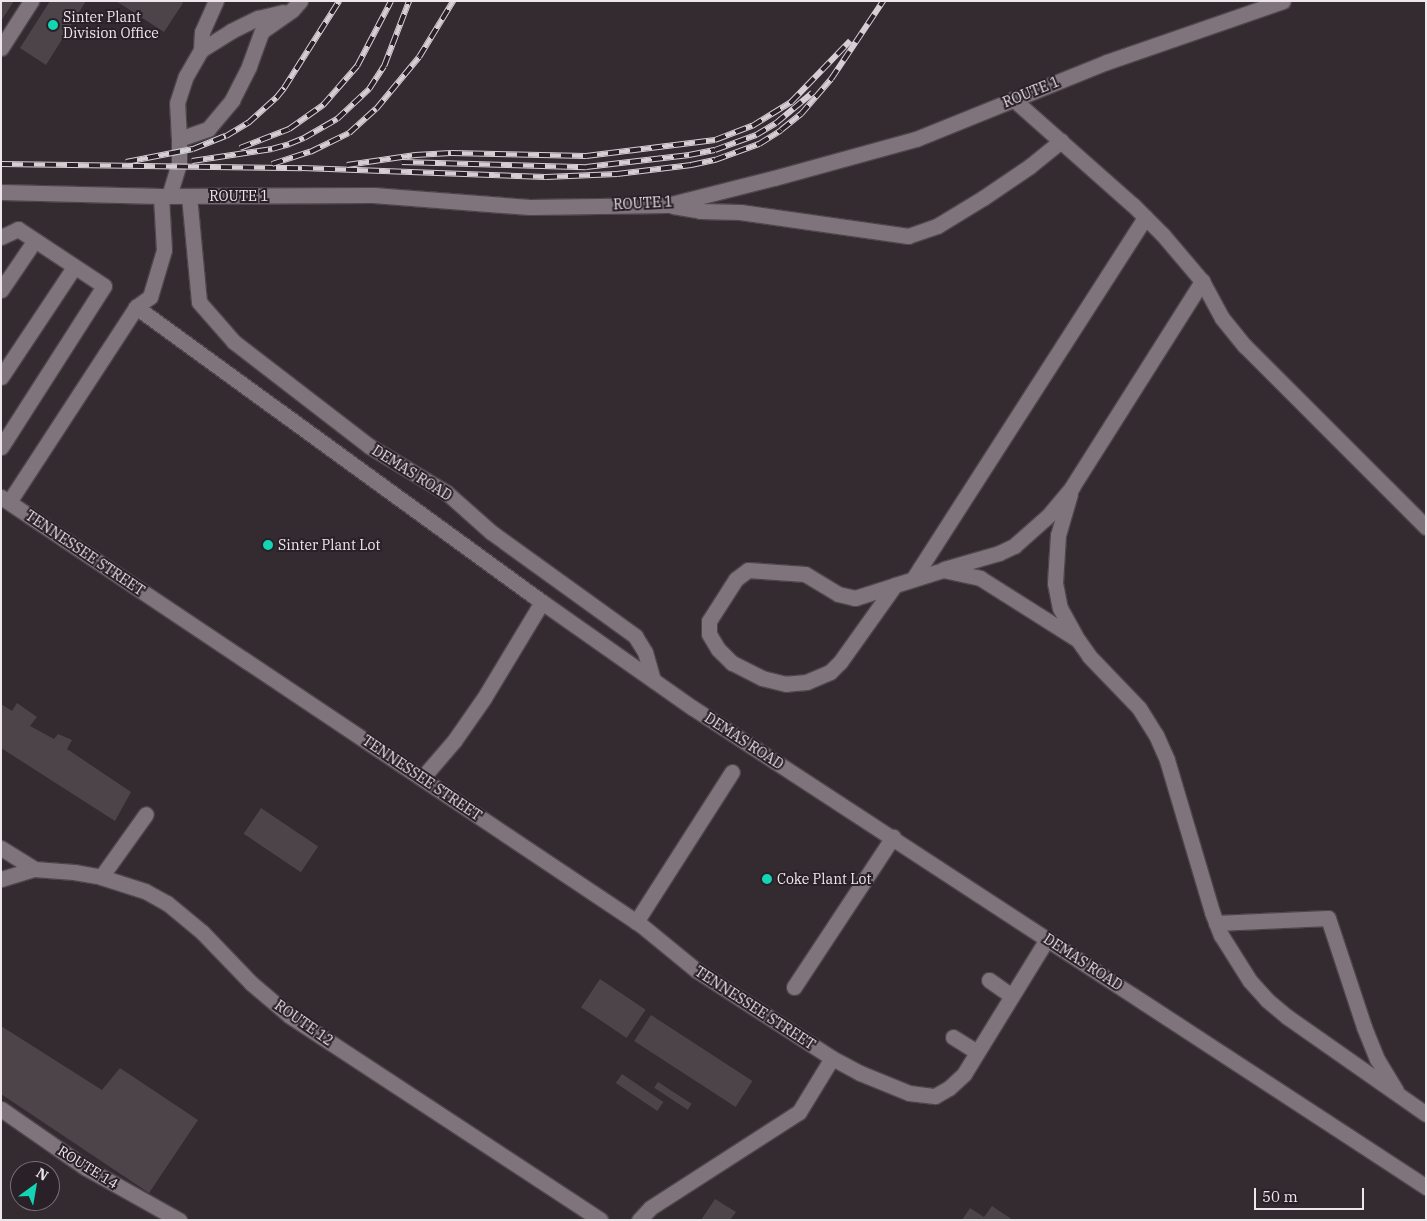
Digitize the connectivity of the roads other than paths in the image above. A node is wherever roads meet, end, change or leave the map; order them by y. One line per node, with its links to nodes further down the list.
1 (30, 1): 5 (street)
2 (216, 1): 6 (street)
3 (1283, 1): 7 (street, ROUTE 1)
4 (296, 6): 6 (street); 8 (street)
5 (2, 44)
6 (202, 50): 8 (street)
7 (1013, 99): 9 (street); 13 (street, ROUTE 1)
8 (179, 140): 11 (street)
9 (1061, 141): 13 (street); 14 (street)
10 (1, 192): 11 (street, ROUTE 1)
11 (165, 196): 12 (street, ROUTE 1); 20 (street, TENNESSEE STREET)
12 (189, 196): 13 (street, ROUTE 1); 31 (street, DEMAS ROAD)
13 (666, 205)
14 (1145, 217): 18 (street); 27 (street)
15 (1, 237): 16 (street)
16 (34, 240): 17 (street); 19 (street)
17 (74, 267): 21 (street); 22 (street)
18 (1202, 281): 23 (street); 25 (street)
19 (1, 290)
20 (136, 308): 24 (street, TENNESSEE STREET); 29 (street)
21 (1, 377)
22 (1, 447)
23 (1072, 487): 26 (street); 30 (street)
24 (5, 499): 33 (street, TENNESSEE STREET)
25 (1426, 527)
26 (943, 570): 27 (street); 30 (street)
27 (913, 579): 28 (street)
28 (895, 585): 28 (street)
29 (542, 602): 31 (street); 33 (street)
30 (1078, 640): 41 (street)
31 (653, 680): 35 (street, DEMAS ROAD)
32 (732, 772): 40 (street)
33 (422, 777): 40 (street, TENNESSEE STREET)
34 (146, 814): 38 (street)
35 (893, 837): 42 (street, DEMAS ROAD); 44 (street)
36 (1, 848): 37 (street)
37 (34, 869): 38 (street, ROUTE 12); 39 (street, ROUTE 12)
38 (101, 877): 54 (street, ROUTE 12)
39 (1, 878)
40 (636, 922): 48 (street, TENNESSEE STREET)
41 (1216, 923): 49 (street); 49 (street)
42 (1048, 939): 45 (street, TENNESSEE STREET); 52 (street, DEMAS ROAD)
43 (989, 980): 45 (street)
44 (794, 987)
45 (1012, 996): 47 (street, TENNESSEE STREET)
46 (953, 1037): 47 (street)
47 (977, 1052): 48 (street, TENNESSEE STREET)
48 (832, 1058): 55 (street)
49 (1399, 1096): 51 (street)
50 (1, 1109): 53 (street, ROUTE 14)
51 (1425, 1113)
52 (1426, 1187)
53 (179, 1220)
54 (600, 1220)
55 (639, 1220)

